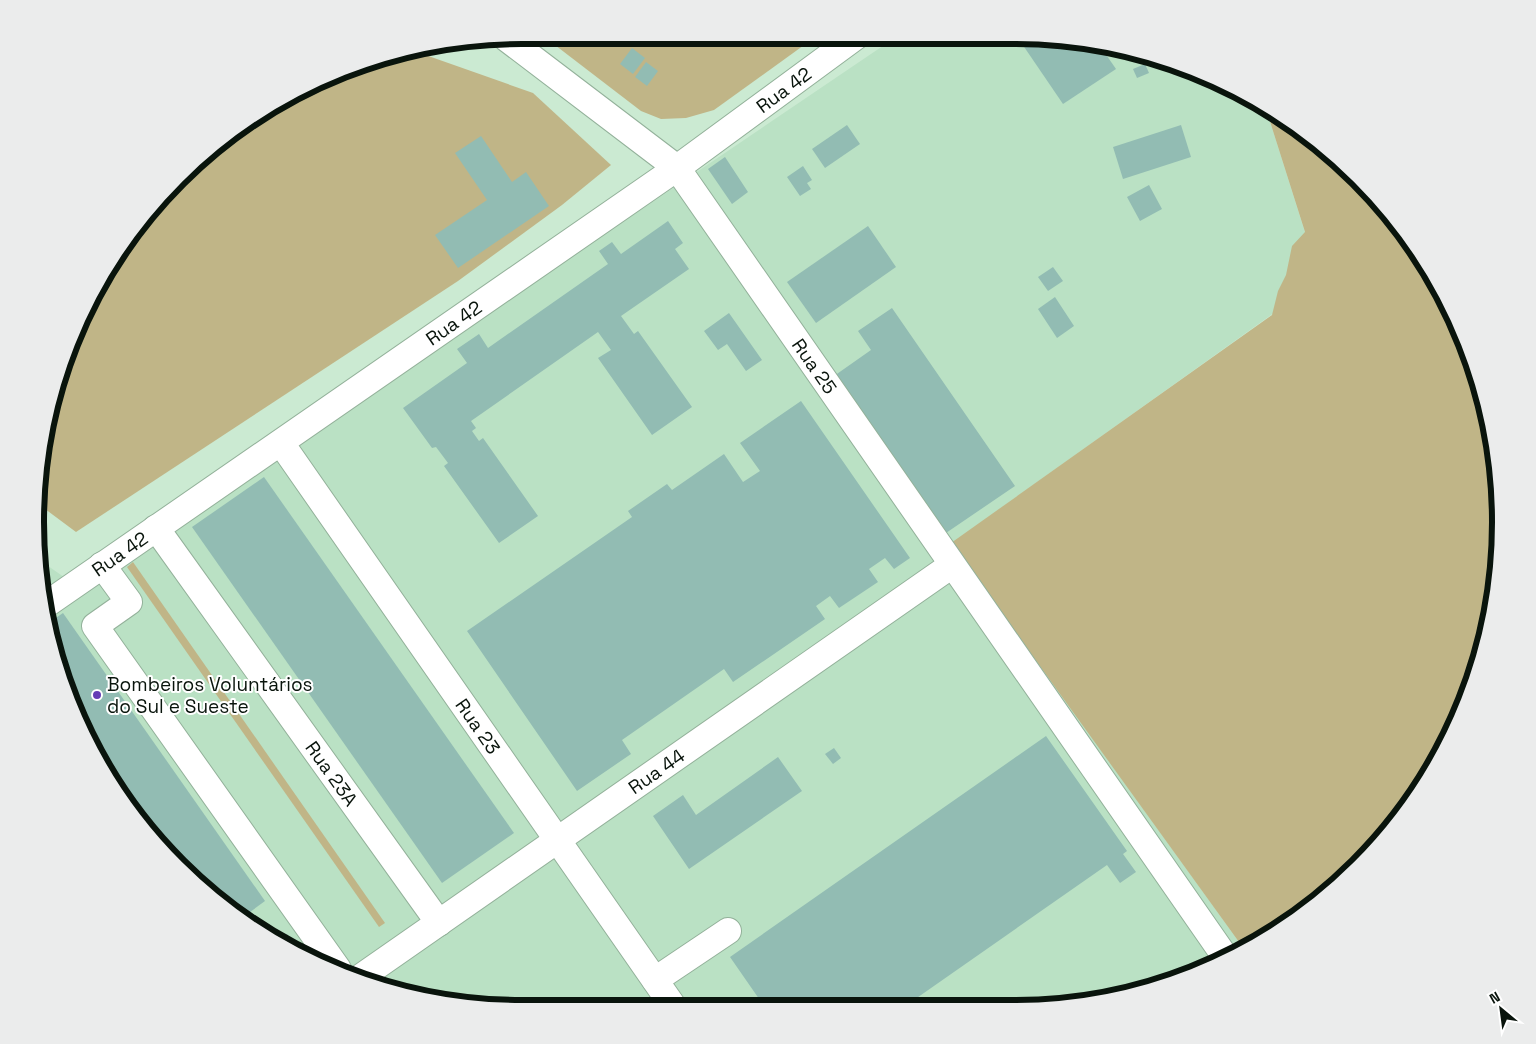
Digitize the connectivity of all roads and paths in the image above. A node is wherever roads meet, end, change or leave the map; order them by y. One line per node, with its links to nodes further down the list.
1 (514, 44): 3 (street, Rua 25)
2 (846, 44): 3 (street, Rua 42)
3 (677, 168): 4 (street, Rua 42); 6 (street, Rua 25)
4 (281, 443): 5 (street, Rua 42); 9 (street, Rua 23)
5 (156, 528): 7 (street, Rua 42); 10 (street, Rua 23A)
6 (952, 564): 9 (street, Rua 44); 12 (street, Rua 25)
7 (102, 565): 8 (street, Rua 42); 13 (street)
8 (51, 601)
9 (558, 840): 10 (street, Rua 44); 15 (street, Rua 23)
10 (439, 923): 14 (street, Rua 44)
11 (728, 931): 15 (street)
12 (1222, 953)
13 (332, 961)
14 (365, 974)
15 (655, 980): 16 (street, Rua 23)
16 (669, 1000)

